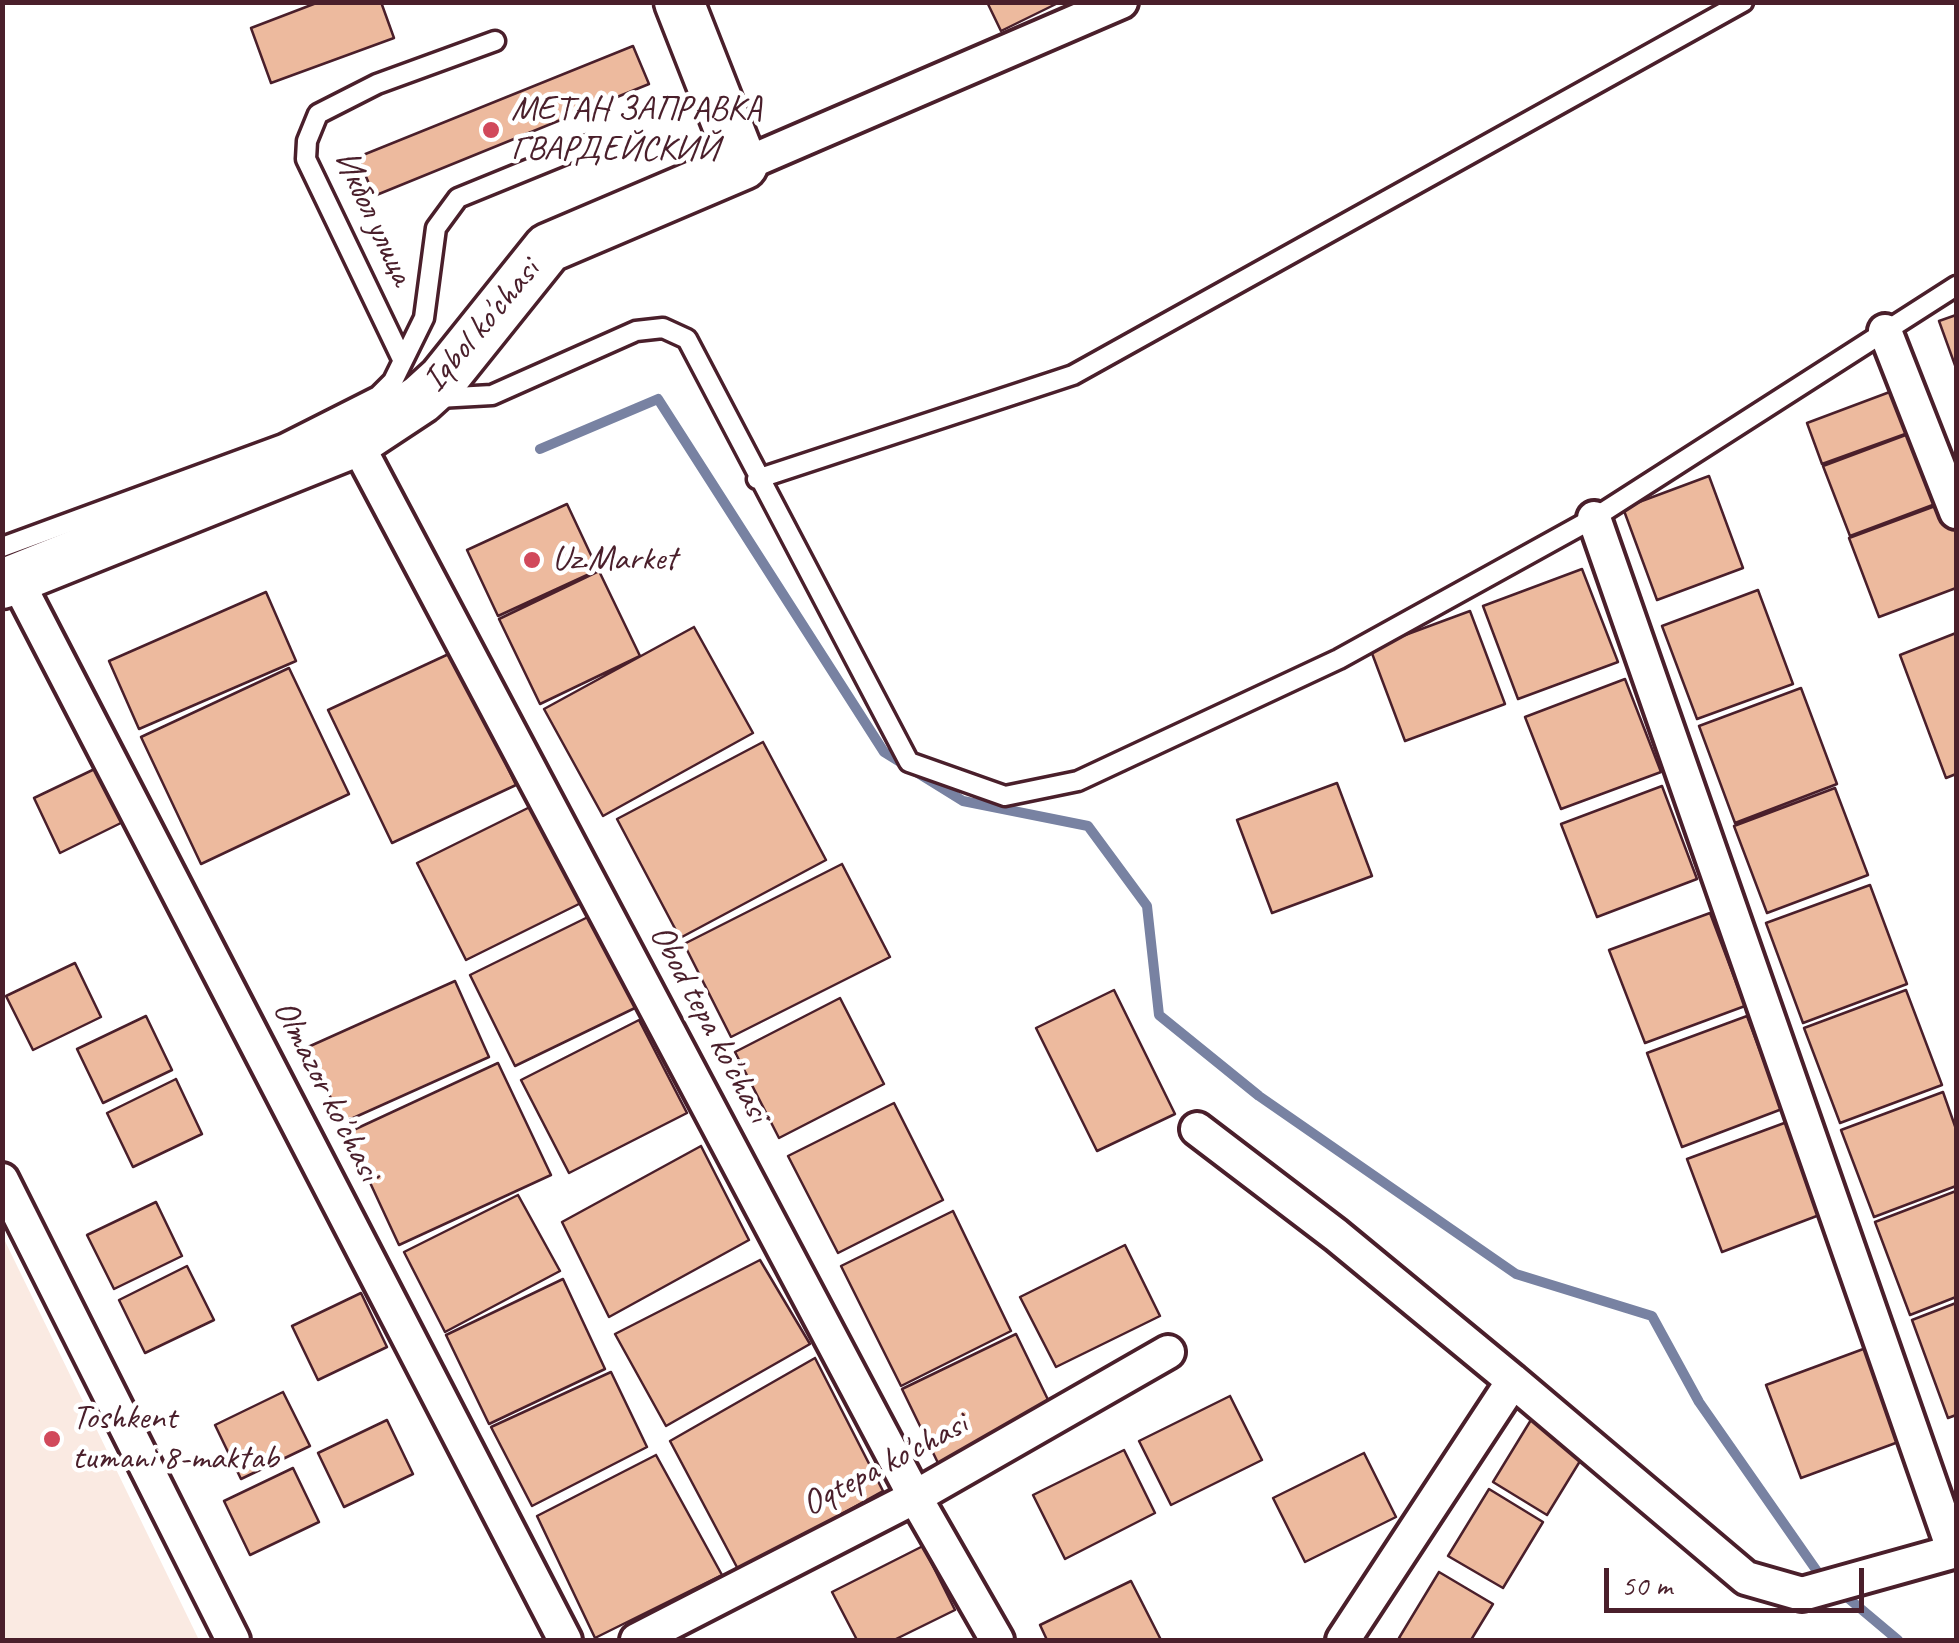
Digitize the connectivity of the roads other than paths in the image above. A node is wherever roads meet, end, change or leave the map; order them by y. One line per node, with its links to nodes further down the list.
1 (679, 2): 6 (street)
2 (1121, 2): 6 (street)
3 (1743, 2): 11 (lane)
4 (495, 41): 9 (lane, Икбол улица)
5 (588, 144): 9 (lane)
6 (742, 165): 9 (street, Iqbol ko'chasi)
7 (1956, 286): 8 (lane)
8 (1885, 330): 12 (street); 13 (lane)
9 (412, 379): 10 (street, Iqbol ko'chasi); 11 (lane); 14 (lane)
10 (356, 442): 14 (street, Iqbol ko'chasi); 19 (street, Obod tepa ko'chasi)
11 (757, 479): 13 (lane)
12 (1956, 512)
13 (1594, 518): 20 (street)
14 (7, 570): 22 (street, Olmazor ko'chasi)
15 (1196, 1128): 18 (street)
16 (2, 1180): 21 (street)
17 (1168, 1352): 19 (street, Oqtepa ko'chasi)
18 (1514, 1381): 20 (street); 25 (street)
19 (915, 1496): 23 (street, Oqtepa ko'chasi); 24 (street, Obod tepa ko'chasi)
20 (1955, 1551)
21 (233, 1640)
22 (566, 1640)
23 (637, 1640)
24 (997, 1640)
25 (1343, 1640)

